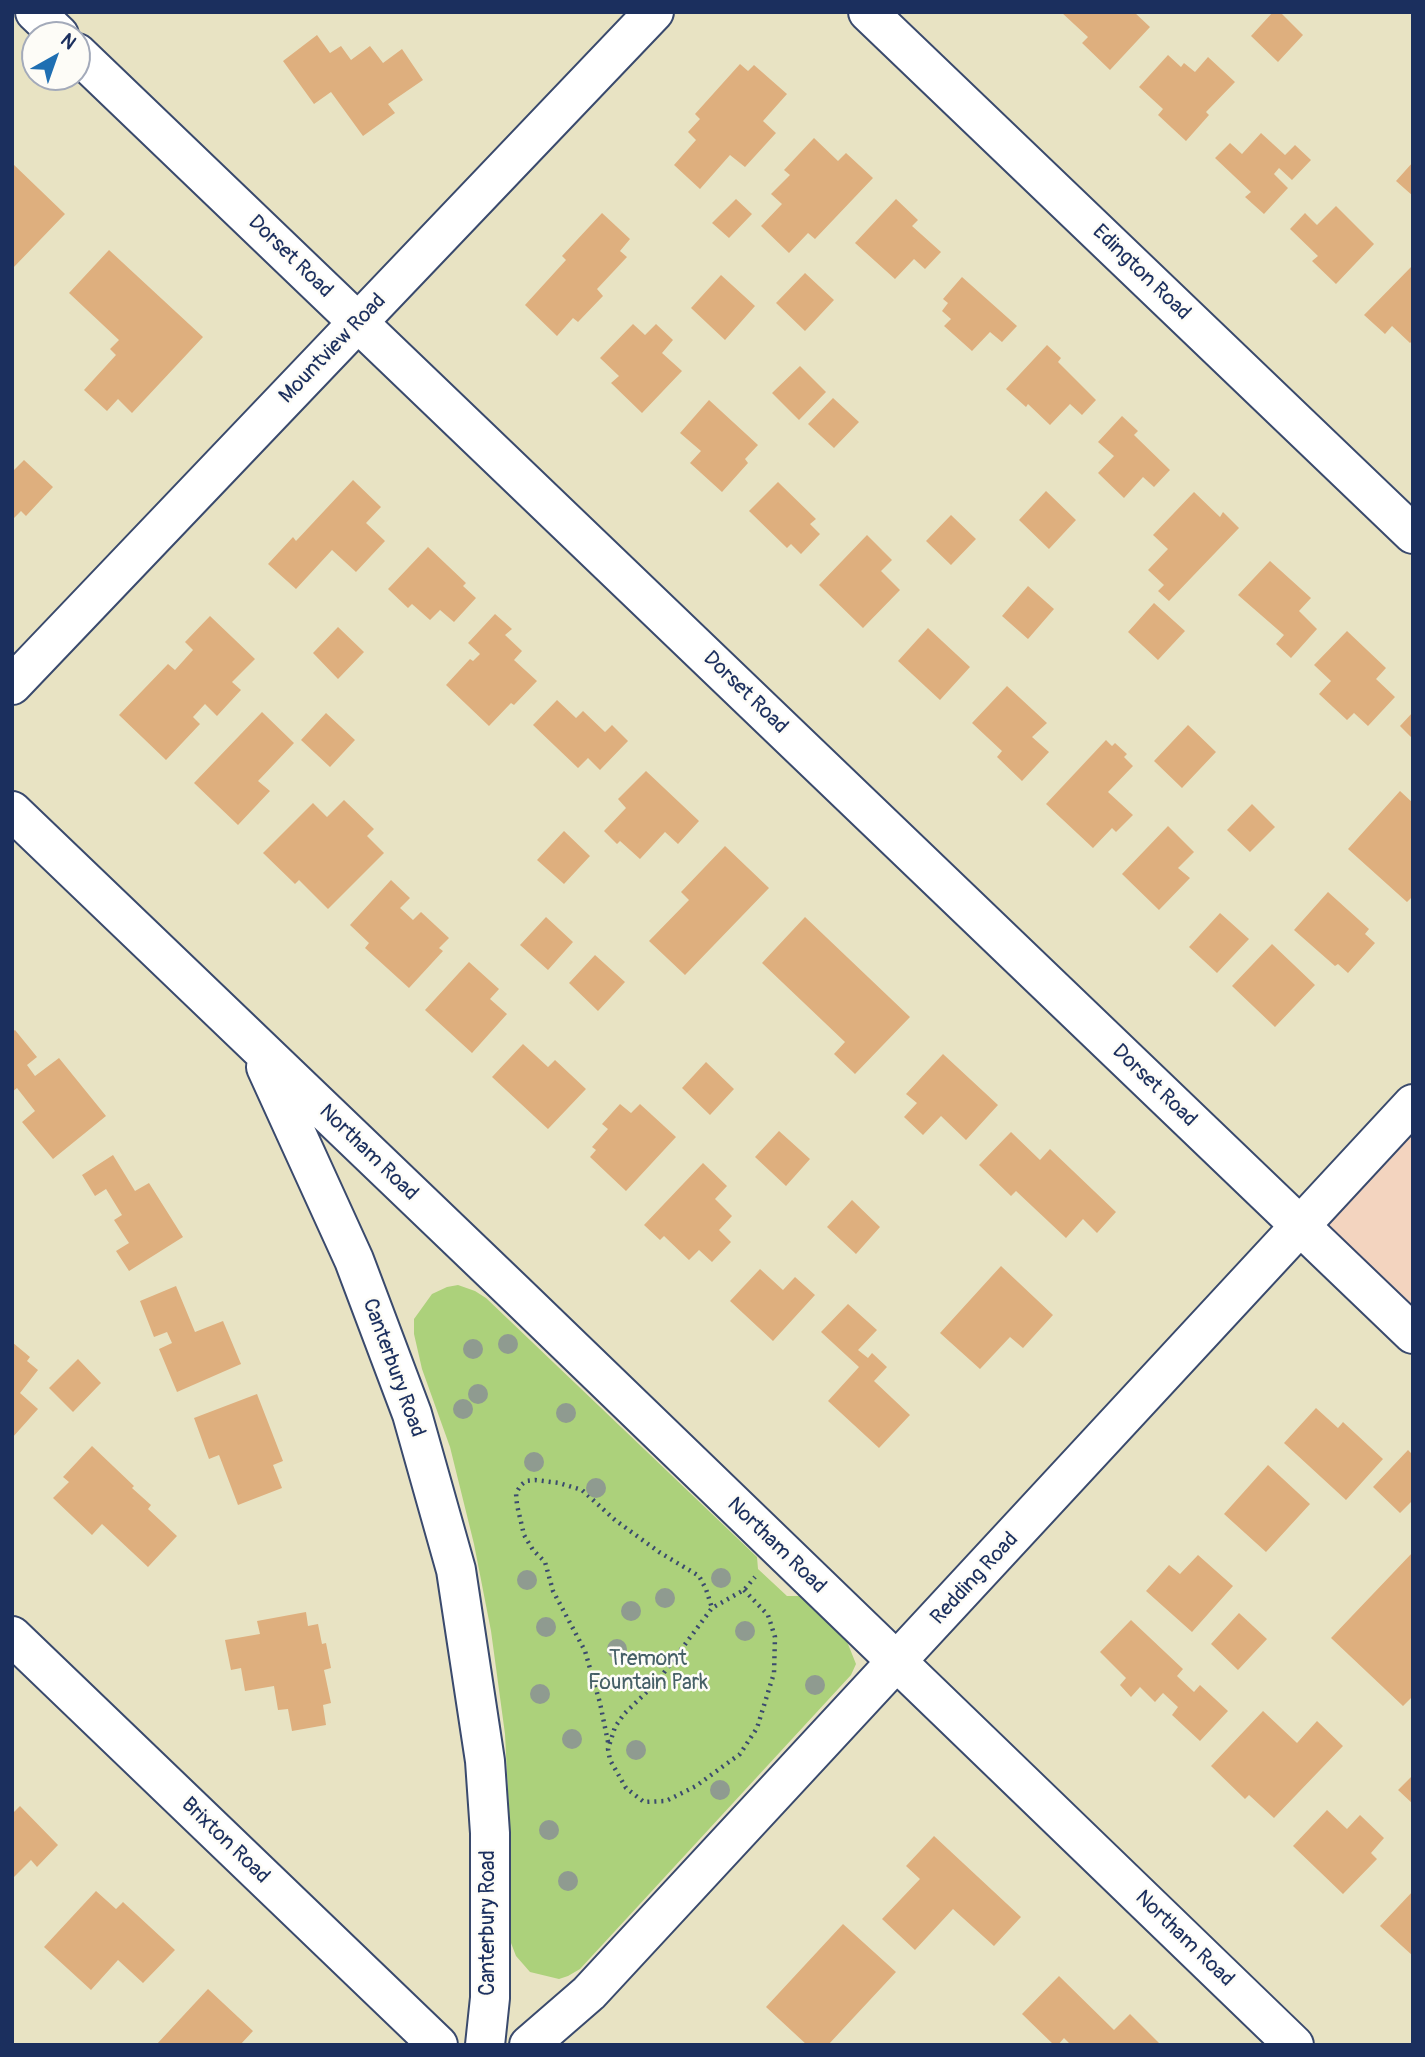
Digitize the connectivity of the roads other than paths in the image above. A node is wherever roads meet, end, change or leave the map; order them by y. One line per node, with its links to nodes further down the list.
1 (654, 12): 4 (street, Mountview Road)
2 (868, 12): 5 (street, Edington Road)
3 (91, 66): 4 (street, Dorset Road)
4 (358, 322): 6 (street, Mountview Road); 10 (street, Dorset Road)
5 (1413, 534)
6 (12, 685)
7 (12, 811): 8 (street, Canterbury Road)
8 (258, 1048): 13 (street, Northam Road); 15 (street, Canterbury Road)
9 (1413, 1104): 10 (street, Redding Road)
10 (1301, 1227): 11 (street, Dorset Road); 13 (street, Redding Road)
11 (1413, 1334)
12 (12, 1636): 14 (street, Brixton Road)
13 (897, 1663): 16 (street, Redding Road); 17 (street, Northam Road)
14 (438, 2045)
15 (485, 2045)
16 (528, 2045)
17 (1293, 2045)

